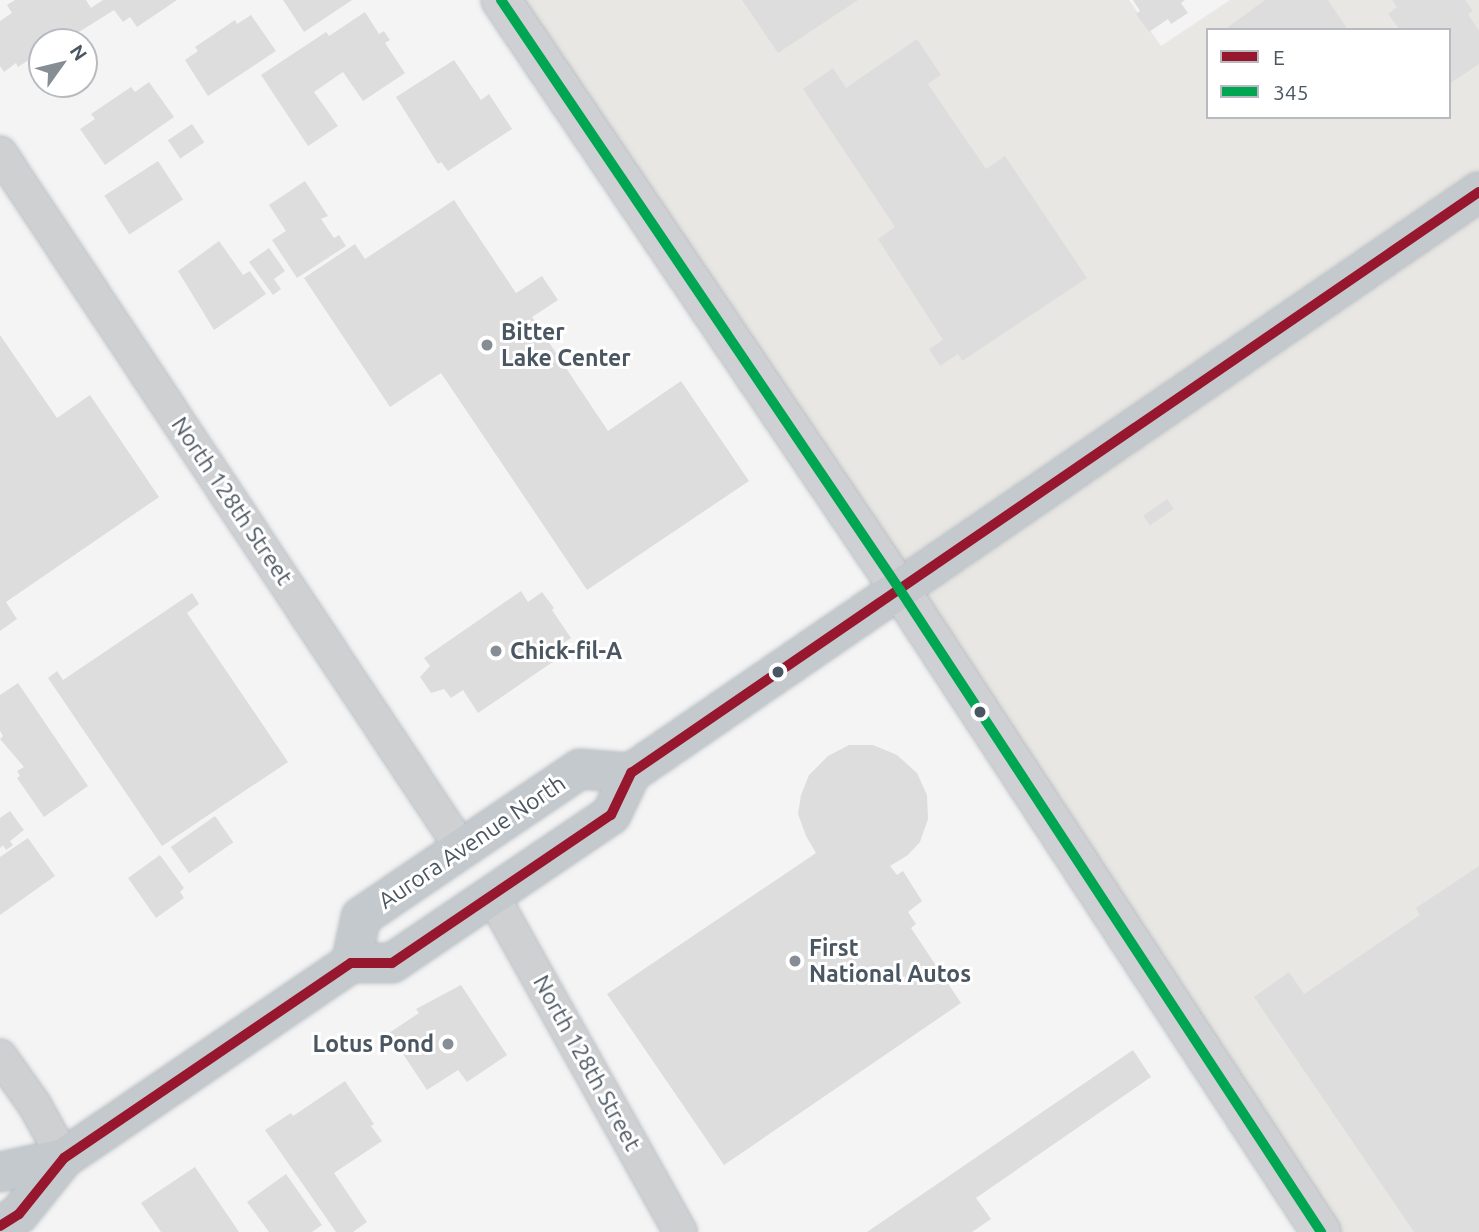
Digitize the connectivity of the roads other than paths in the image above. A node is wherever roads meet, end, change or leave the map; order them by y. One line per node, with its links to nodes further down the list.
1 (501, 0): 4 (main road)
2 (0, 153): 6 (street, North 128th Street)
3 (1479, 192): 4 (highway)
4 (900, 590): 5 (highway); 14 (main road)
5 (631, 773): 6 (highway, Aurora Avenue North); 7 (highway)
6 (462, 849): 8 (highway, Aurora Avenue North)
7 (492, 895): 8 (highway); 13 (street, North 128th Street)
8 (351, 963): 10 (highway)
9 (0, 1056): 10 (street)
10 (64, 1158): 11 (highway); 12 (highway)
11 (0, 1172)
12 (0, 1226)
13 (680, 1232)
14 (1321, 1232)

